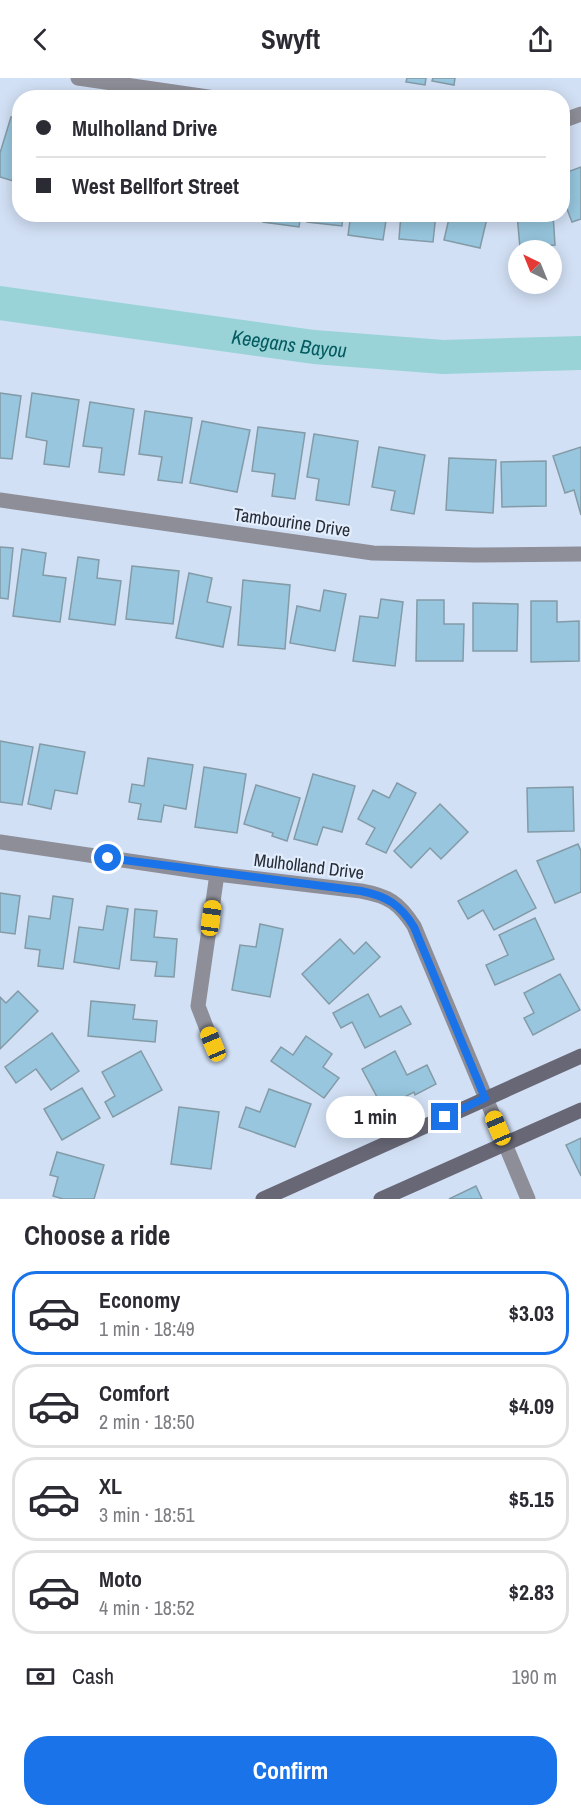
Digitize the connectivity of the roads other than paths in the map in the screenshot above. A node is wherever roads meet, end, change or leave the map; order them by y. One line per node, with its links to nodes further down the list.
1 (78, 78): 2 (street)
2 (160, 90)
3 (0, 500): 4 (street, Tambourine Drive)
4 (581, 554)
5 (0, 842): 6 (street, Mulholland Drive)
6 (217, 874): 7 (street); 9 (street, Mulholland Drive)
7 (213, 1044)
8 (581, 1056): 9 (main road)
9 (485, 1098): 11 (street, Mulholland Drive); 12 (main road)
10 (581, 1110): 11 (main road)
11 (504, 1143): 13 (main road); 14 (street, Mulholland Drive)
12 (263, 1199)
13 (381, 1199)
14 (528, 1199)

